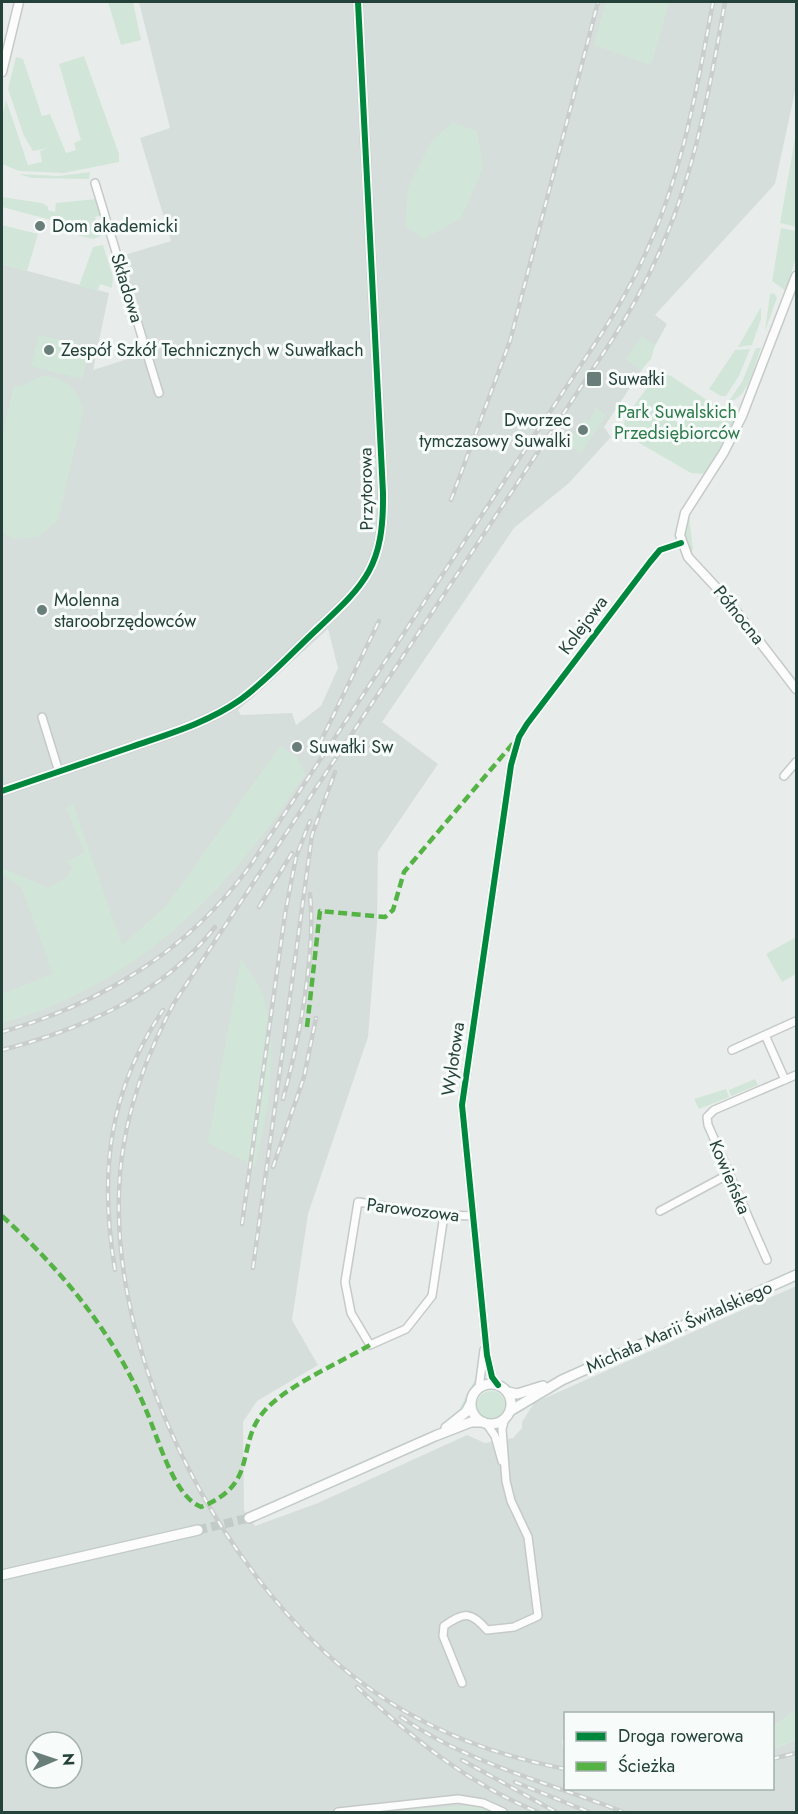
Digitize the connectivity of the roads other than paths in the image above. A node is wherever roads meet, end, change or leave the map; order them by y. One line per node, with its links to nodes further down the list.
1 (19, 2): 3 (street)
2 (358, 2): 12 (street, Przytorowa)
3 (2, 72)
4 (95, 183): 6 (street, Składowa)
5 (796, 276): 7 (street)
6 (159, 393)
7 (681, 543): 8 (street, Północna); 10 (street, Kolejowa)
8 (796, 688)
9 (42, 717): 12 (street)
10 (519, 737): 23 (street, Wylotowa)
11 (796, 762): 13 (street)
12 (59, 772): 14 (street, Przytorowa)
13 (784, 776)
14 (2, 791)
15 (796, 1021): 16 (street)
16 (765, 1035): 17 (street); 19 (street)
17 (732, 1050)
18 (796, 1075): 19 (street, Kowieńska)
19 (784, 1080): 20 (street, Kowieńska)
20 (729, 1174): 21 (street); 24 (street, Kowieńska)
21 (660, 1210)
22 (444, 1215): 22 (street, Parowozowa); 23 (street, Parowozowa)
23 (473, 1216): 26 (street, Wylotowa)
24 (767, 1260)
25 (796, 1275): 27 (main road, Michała Marii Świtalskiego)
26 (485, 1339): 28 (street, Wylotowa); 29 (street, Wylotowa)
27 (562, 1380): 30 (main road, Michała Marii Świtalskiego); 32 (main road, Michała Marii Świtalskiego)
28 (498, 1385): 29 (main road); 30 (main road)
29 (479, 1388): 31 (main road)
30 (508, 1392): 32 (main road)
31 (471, 1403): 33 (main road); 34 (main road)
32 (507, 1415): 33 (main road); 35 (street)
33 (484, 1422): 34 (main road); 35 (street)
34 (435, 1436): 36 (main road)
35 (505, 1472): 39 (street)
36 (249, 1518)
37 (198, 1530): 38 (main road)
38 (2, 1575)
39 (462, 1683)
40 (338, 1812): 41 (street)
41 (503, 1812)

